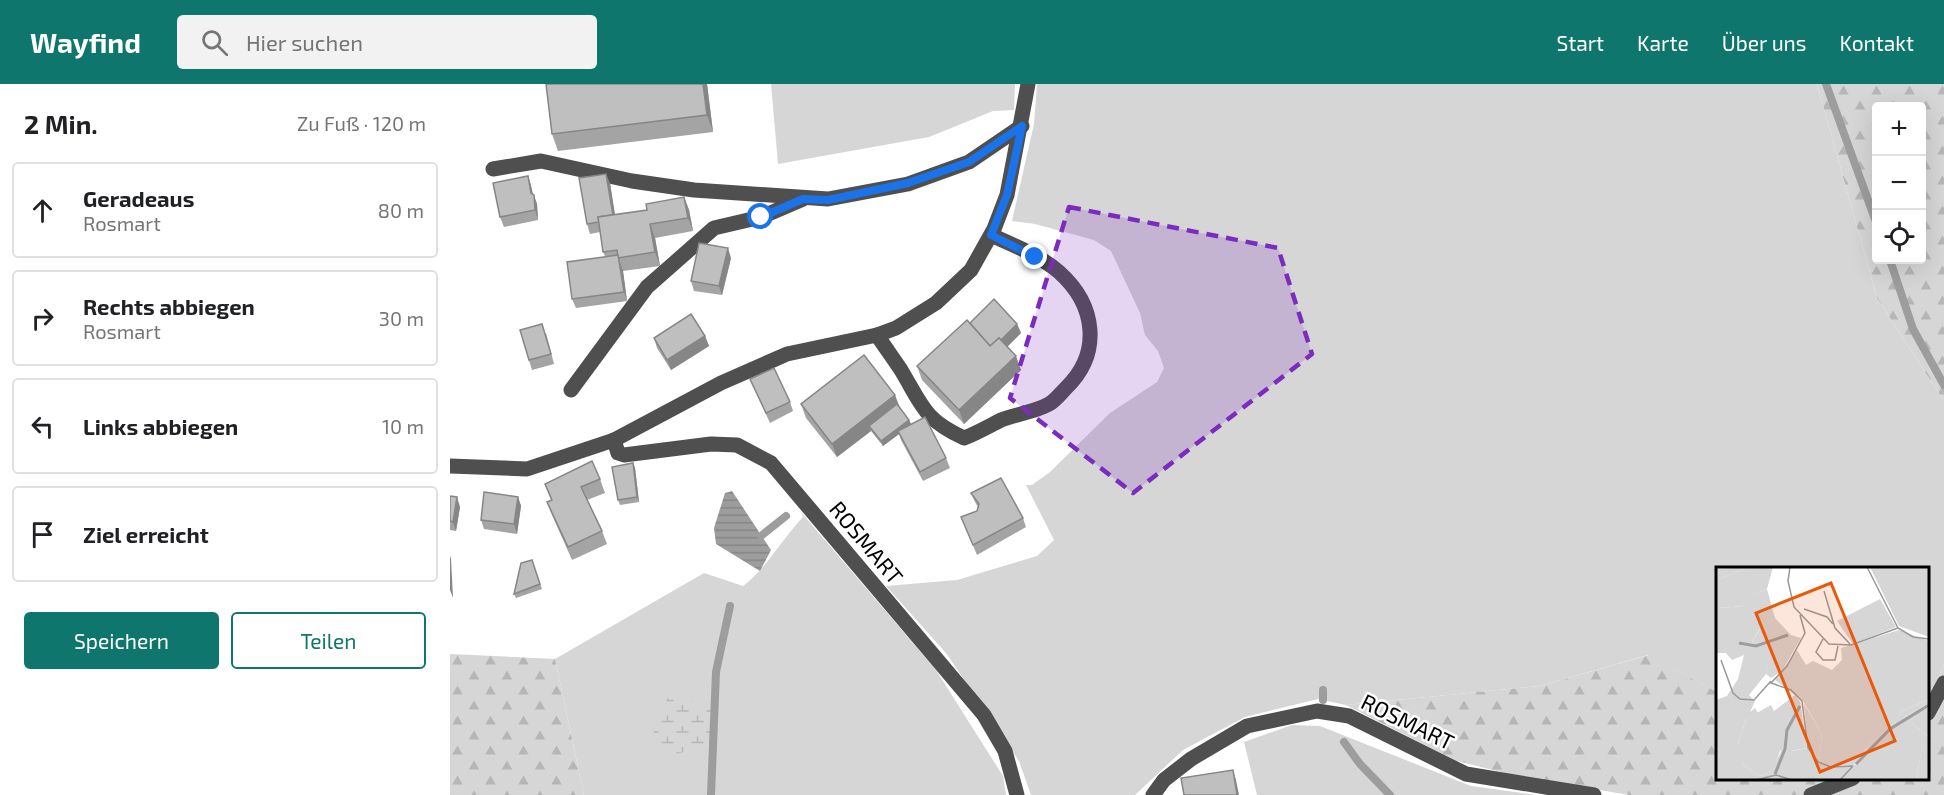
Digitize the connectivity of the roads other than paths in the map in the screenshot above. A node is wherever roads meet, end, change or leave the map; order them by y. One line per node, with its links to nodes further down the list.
1 (1028, 84): 2 (street)
2 (1022, 126): 4 (street); 5 (street)
3 (493, 169): 4 (street)
4 (803, 199): 7 (street)
5 (991, 235): 6 (street); 6 (street)
6 (877, 334): 8 (street)
7 (571, 390)
8 (614, 440): 9 (street); 13 (street, ROSMART)
9 (450, 466)
10 (1944, 683): 11 (street)
11 (1929, 711)
12 (1848, 780): 16 (street)
13 (1017, 795)
14 (1153, 795): 15 (street, ROSMART)
15 (1594, 795)
16 (1811, 795)

